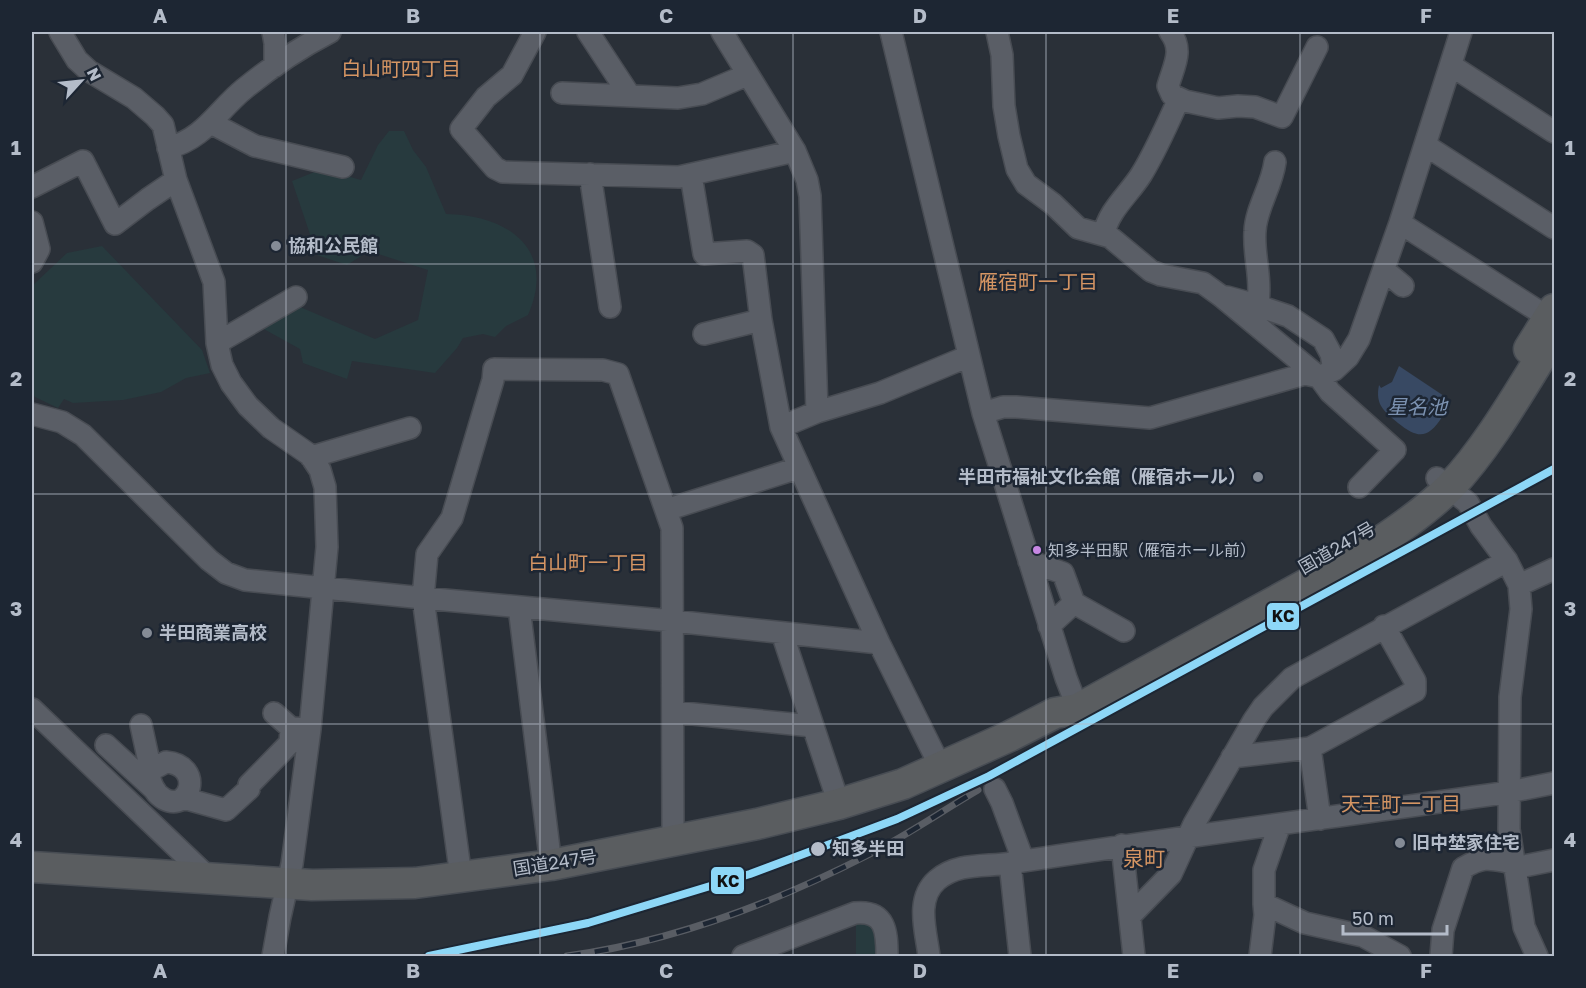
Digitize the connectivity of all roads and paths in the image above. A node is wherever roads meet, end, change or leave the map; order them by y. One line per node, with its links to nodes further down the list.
1 (60, 32): 21 (street)
2 (273, 32): 12 (street)
3 (330, 32): 12 (street)
4 (535, 32): 25 (street)
5 (588, 32): 16 (street)
6 (722, 32): 14 (street)
7 (891, 32): 44 (street)
8 (997, 32): 32 (street)
9 (1170, 32): 17 (street)
10 (1461, 32): 13 (street)
11 (1317, 47): 17 (street)
12 (275, 66): 18 (street)
13 (1452, 66): 19 (street); 20 (street)
14 (747, 75): 16 (street); 22 (street)
15 (562, 93): 16 (street)
16 (630, 96)
17 (1179, 99): 32 (street)
18 (211, 123): 21 (street); 24 (street)
19 (1554, 132)
20 (1425, 145): 30 (street); 31 (street)
21 (168, 148): 27 (street)
22 (795, 151): 26 (street); 46 (street)
23 (1275, 162): 38 (street)
24 (343, 167)
25 (590, 174): 26 (street); 39 (street)
26 (690, 175): 40 (street)
27 (176, 180): 28 (street); 43 (street)
28 (32, 187)
29 (32, 222): 33 (street)
30 (1400, 223): 34 (street); 41 (street)
31 (1554, 228)
32 (1104, 234): 36 (street)
33 (32, 262)
34 (1384, 270): 35 (street); 45 (street)
35 (1403, 286)
36 (1221, 296): 38 (street); 45 (street)
37 (296, 297): 43 (street)
38 (1258, 302): 45 (street)
39 (610, 308)
40 (761, 320): 42 (street); 49 (street)
41 (1553, 321): 53 (highway, 国道247号)
42 (704, 334)
43 (218, 343): 51 (street)
44 (969, 356): 46 (street); 48 (street)
45 (1326, 374): 48 (street); 54 (street)
46 (817, 412): 49 (street)
47 (36, 413): 60 (street)
48 (983, 413): 56 (street)
49 (781, 427): 52 (street)
50 (411, 428): 51 (street)
51 (310, 457): 60 (street)
52 (798, 468): 55 (street); 69 (street)
53 (1443, 482): 57 (street); 70 (highway, 国道247号)
54 (1359, 487)
55 (666, 510): 61 (street); 64 (street)
56 (1029, 561): 62 (street); 65 (street)
57 (1507, 561): 59 (street); 66 (street)
58 (1554, 569): 59 (street)
59 (1519, 585): 84 (street)
60 (323, 589): 61 (street); 76 (street)
61 (423, 598): 63 (street); 98 (street)
62 (1070, 606): 65 (street); 68 (street)
63 (519, 607): 64 (street); 95 (street)
64 (673, 621): 67 (street); 72 (street)
65 (1049, 626): 70 (street)
66 (1384, 626): 78 (street); 79 (street)
67 (782, 633): 69 (street); 75 (street)
68 (1118, 634)
69 (879, 643): 80 (street)
70 (1068, 705): 80 (highway, 国道247号)
71 (32, 709): 87 (street)
72 (673, 712): 75 (street); 91 (street)
73 (274, 713): 76 (street)
74 (141, 725): 82 (street)
75 (812, 726): 86 (street)
76 (301, 729): 85 (street); 100 (street)
77 (106, 745): 82 (street)
78 (1310, 748): 79 (street); 88 (street)
79 (1232, 757): 90 (street)
80 (941, 768): 86 (highway, 国道247号)
81 (1554, 783): 84 (street)
82 (156, 786): 85 (street); 85 (street); 87 (street)
83 (995, 789): 94 (street)
84 (1509, 792): 88 (street); 96 (street)
85 (183, 798)
86 (839, 804): 91 (highway, 国道247号)
87 (145, 815): 99 (street)
88 (1320, 819): 89 (street)
89 (1280, 824): 90 (street); 101 (street)
90 (1187, 837): 92 (street); 102 (street)
91 (673, 841): 95 (highway, 国道247号)
92 (1122, 845): 94 (street); 102 (street)
93 (1554, 860): 96 (street)
94 (1017, 862): 109 (street); 110 (street)
95 (551, 865): 98 (highway, 国道247号)
96 (1514, 866): 114 (street); 115 (street)
97 (32, 867): 99 (highway, 国道247号)
98 (461, 877): 100 (highway, 国道247号)
99 (211, 880): 100 (highway, 国道247号)
100 (287, 885): 105 (street)
101 (1264, 904): 104 (street); 112 (street)
102 (1130, 916): 111 (street)
103 (776, 944): 106 (street); 107 (street); 108 (street)
104 (1369, 949): 113 (street)
105 (273, 957)
106 (744, 957)
107 (793, 957)
108 (886, 957)
109 (929, 957)
110 (1020, 957)
111 (1134, 957)
112 (1260, 957)
113 (1400, 957)
114 (1441, 957)
115 (1537, 957)

